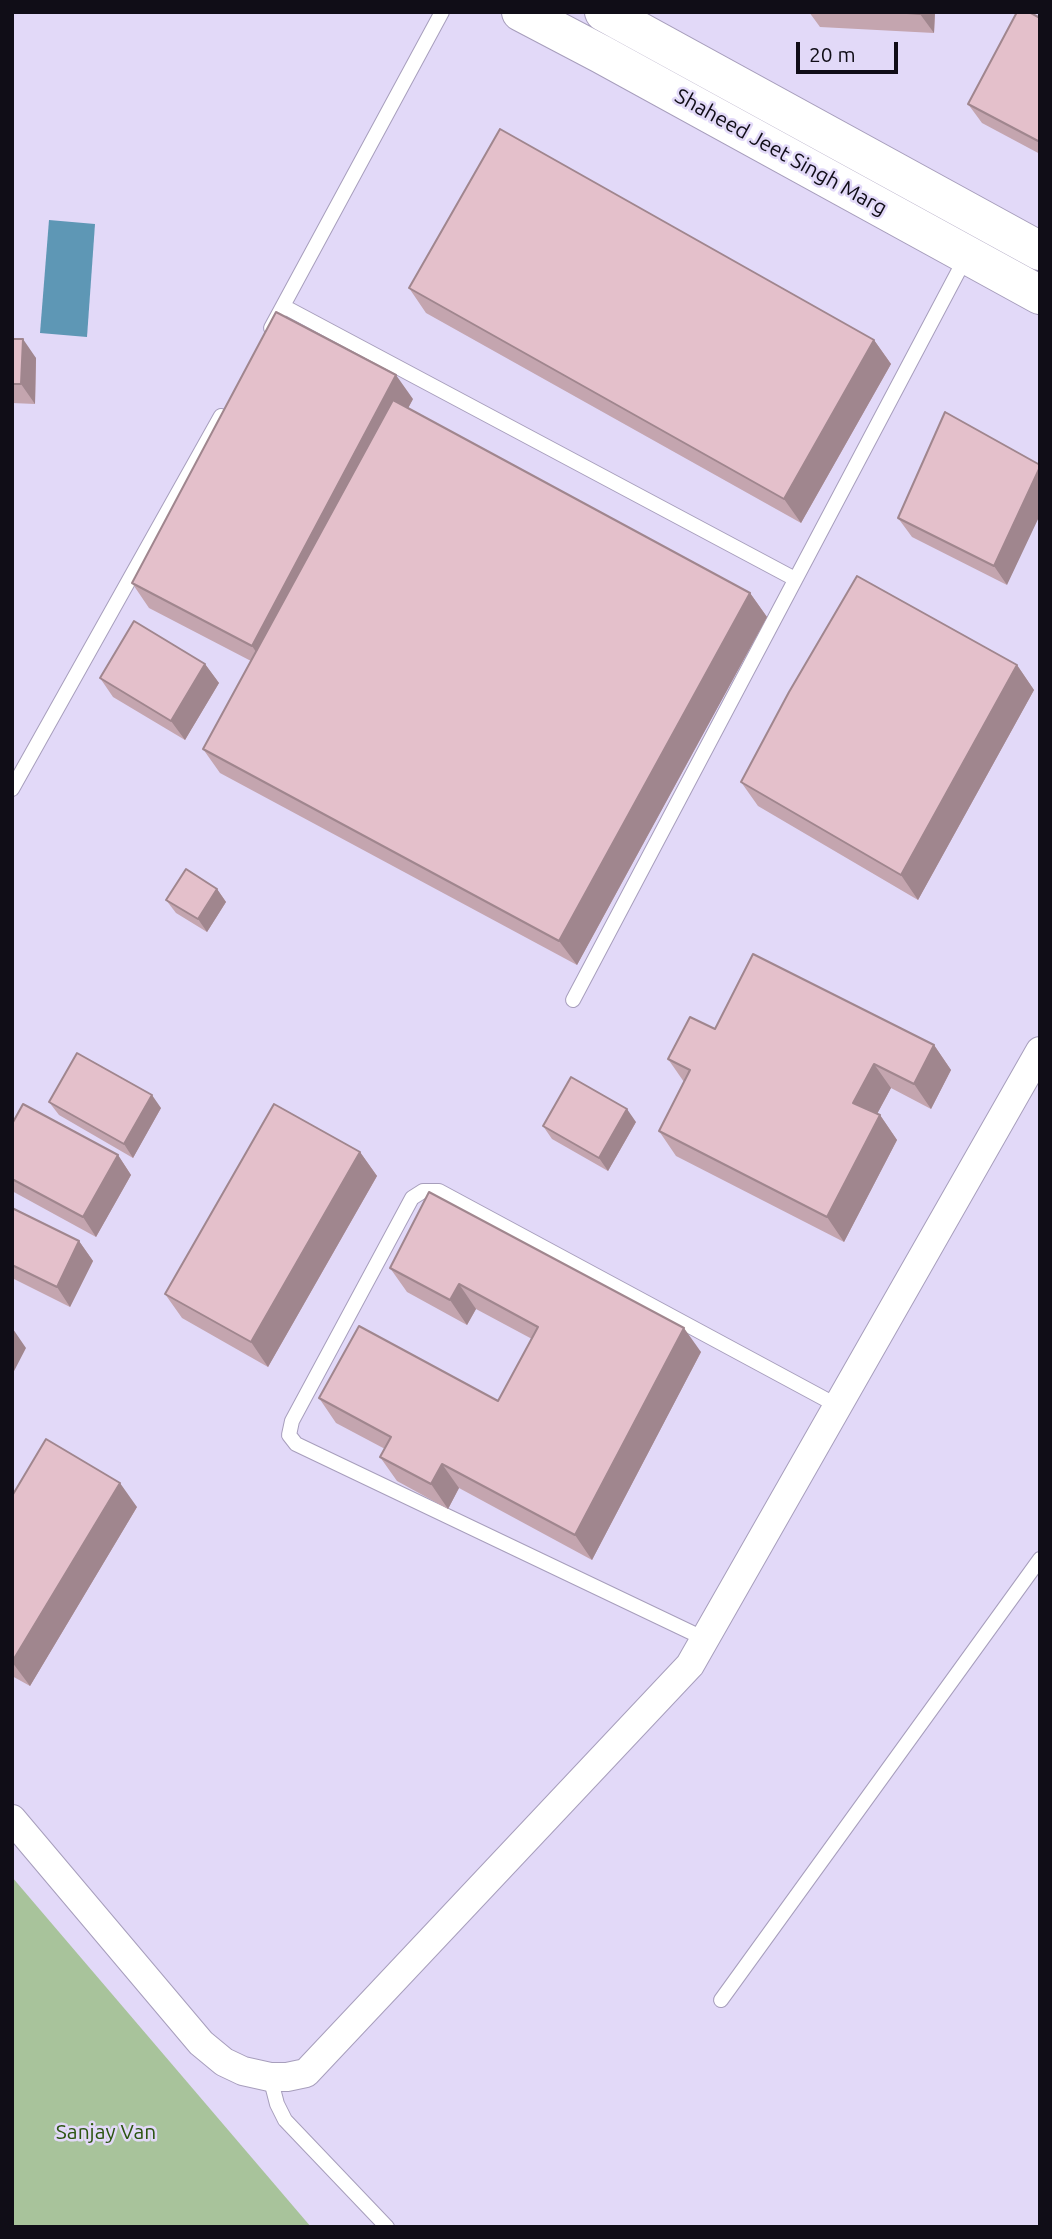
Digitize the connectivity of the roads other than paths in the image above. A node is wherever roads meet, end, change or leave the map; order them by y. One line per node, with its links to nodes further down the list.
1 (442, 12): 7 (lane)
2 (521, 12): 5 (main road, Shaheed Jeet Singh Marg)
3 (604, 12): 4 (main road, Shaheed Jeet Singh Marg)
4 (1040, 250)
5 (968, 254): 6 (main road, Shaheed Jeet Singh Marg); 10 (lane)
6 (1040, 295)
7 (283, 306): 8 (lane); 10 (lane)
8 (262, 342)
9 (229, 403): 11 (lane)
10 (795, 579): 12 (lane)
11 (12, 789)
12 (573, 1000)
13 (1040, 1051): 14 (street)
14 (838, 1406): 16 (street); 16 (lane)
15 (1040, 1559): 18 (lane)
16 (705, 1639): 19 (street)
17 (12, 1819): 19 (street)
18 (721, 2000)
19 (270, 2077): 20 (lane)
20 (387, 2227)

